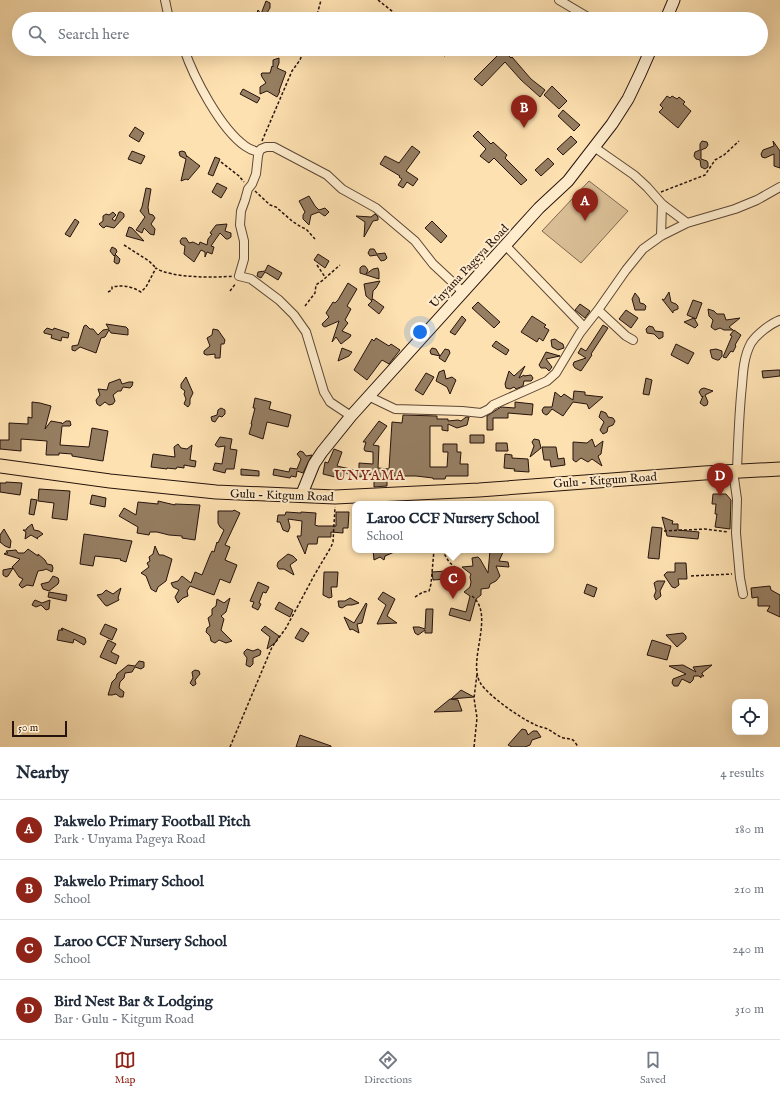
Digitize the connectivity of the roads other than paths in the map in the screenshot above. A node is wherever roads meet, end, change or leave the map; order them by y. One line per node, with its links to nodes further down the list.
1 (165, 0): 4 (street)
2 (559, 0): 5 (street)
3 (674, 0): 6 (street)
4 (168, 12)
5 (579, 12)
6 (669, 12)
7 (187, 56): 10 (street)
8 (646, 56): 9 (street, Unyama Pageya Road)
9 (594, 147): 12 (street); 15 (street, Unyama Pageya Road)
10 (259, 152): 16 (street); 22 (street)
11 (780, 187): 13 (street)
12 (662, 204): 13 (street); 14 (street)
13 (687, 223): 14 (street)
14 (661, 236): 17 (street)
15 (506, 246): 16 (street, Unyama Pageya Road); 19 (street)
16 (462, 292): 21 (street, Unyama Pageya Road)
17 (598, 310): 19 (street); 20 (street)
18 (780, 320): 25 (street)
19 (584, 327): 21 (street)
20 (633, 340)
21 (368, 396): 22 (street, Unyama Pageya Road)
22 (350, 416): 26 (street, Unyama Pageya Road)
23 (0, 466): 26 (main road, Gulu - Kitgum Road)
24 (780, 469): 25 (main road, Gulu - Kitgum Road)
25 (735, 471): 26 (main road, Gulu - Kitgum Road); 27 (street)
26 (302, 496)
27 (743, 594)

